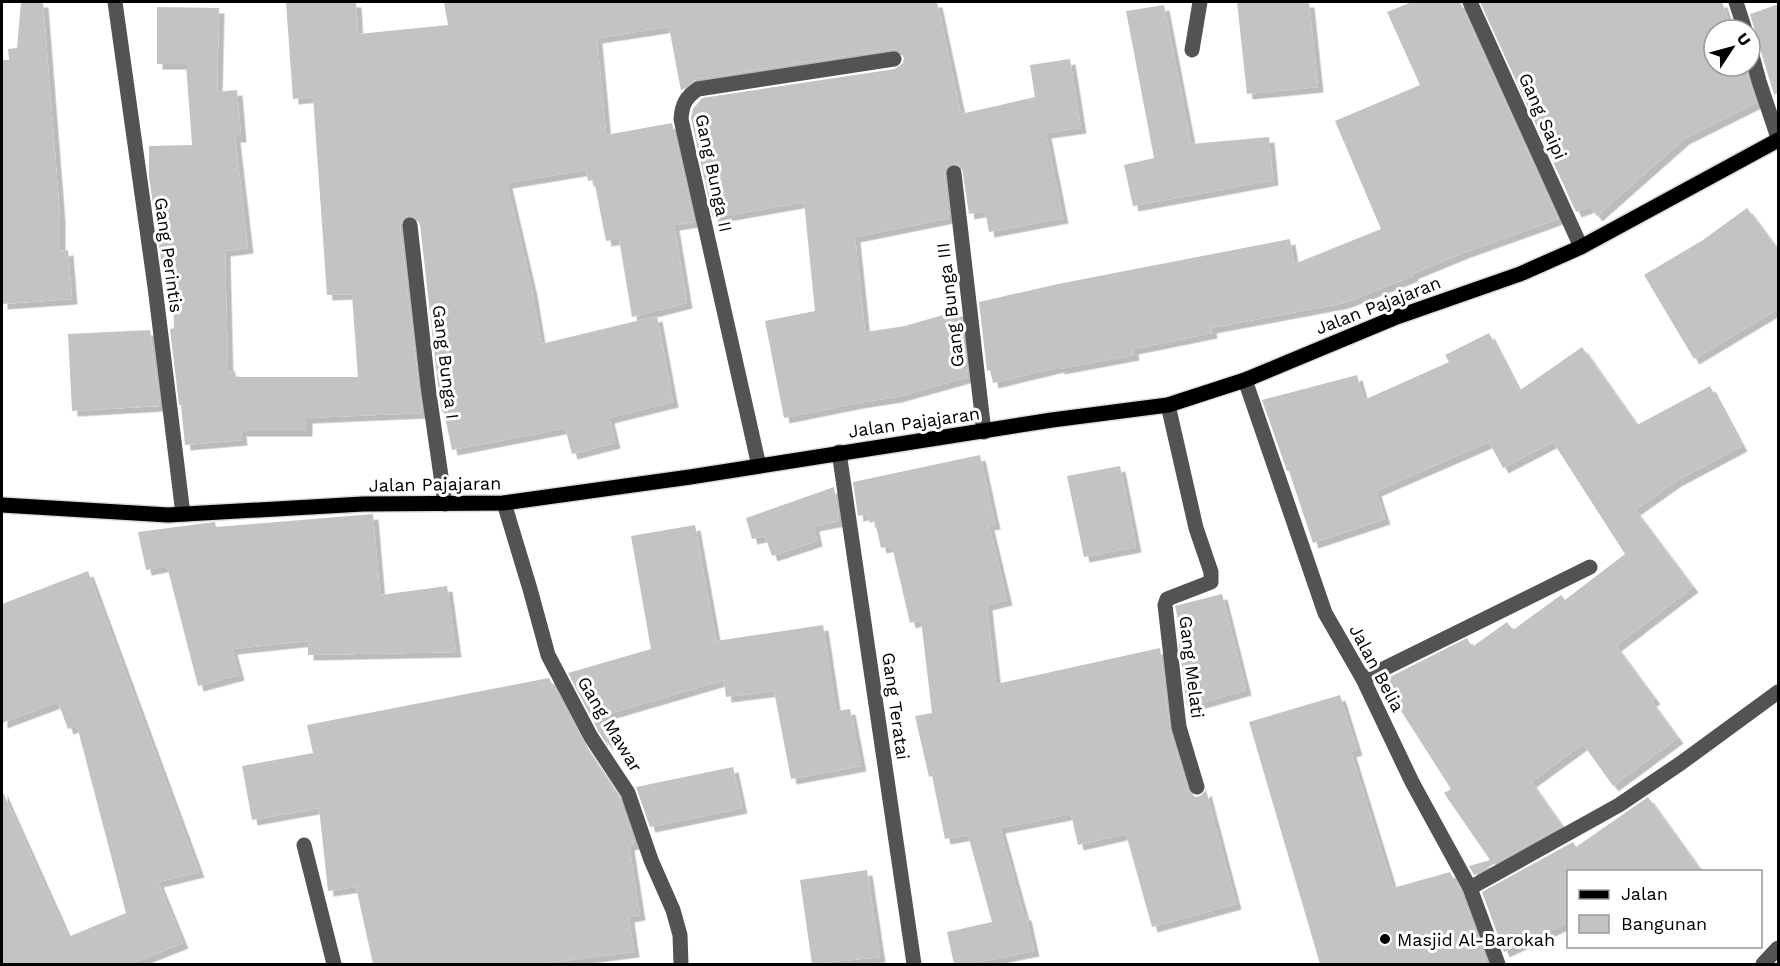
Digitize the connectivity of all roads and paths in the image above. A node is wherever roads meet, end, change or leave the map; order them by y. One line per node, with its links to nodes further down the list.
1 (115, 2): 21 (street, Gang Perintis)
2 (1200, 2): 6 (street)
3 (1470, 2): 12 (street, Gang Saipi)
4 (1736, 2): 5 (street)
5 (1741, 18)
6 (1192, 50)
7 (894, 59): 17 (street, Gang Bunga II)
8 (1758, 78): 9 (street)
9 (1779, 139): 12 (main road, Jalan Pajajaran)
10 (954, 173): 15 (street, Gang Bunga III)
11 (410, 225): 19 (street, Gang Bunga I)
12 (1581, 247): 13 (main road, Jalan Pajajaran)
13 (1245, 380): 14 (main road, Jalan Pajajaran); 23 (street, Jalan Belia)
14 (1168, 405): 15 (main road, Jalan Pajajaran); 25 (street, Gang Melati)
15 (984, 432): 16 (main road, Jalan Pajajaran)
16 (839, 452): 17 (main road, Jalan Pajajaran); 31 (street, Gang Teratai)
17 (759, 466): 18 (main road, Jalan Pajajaran)
18 (504, 503): 19 (main road, Jalan Pajajaran); 30 (street, Gang Mawar)
19 (445, 504): 21 (main road, Jalan Pajajaran)
20 (2, 505): 21 (main road, Jalan Pajajaran)
21 (183, 514)
22 (1590, 567): 23 (street)
23 (1363, 679): 27 (street, Jalan Belia)
24 (1779, 692): 27 (street)
25 (1197, 786)
26 (304, 845): 29 (street)
27 (1470, 888): 32 (street, Jalan Belia)
28 (1779, 948): 33 (street)
29 (334, 964)
30 (681, 964)
31 (914, 964)
32 (1498, 964)
33 (1763, 964)

